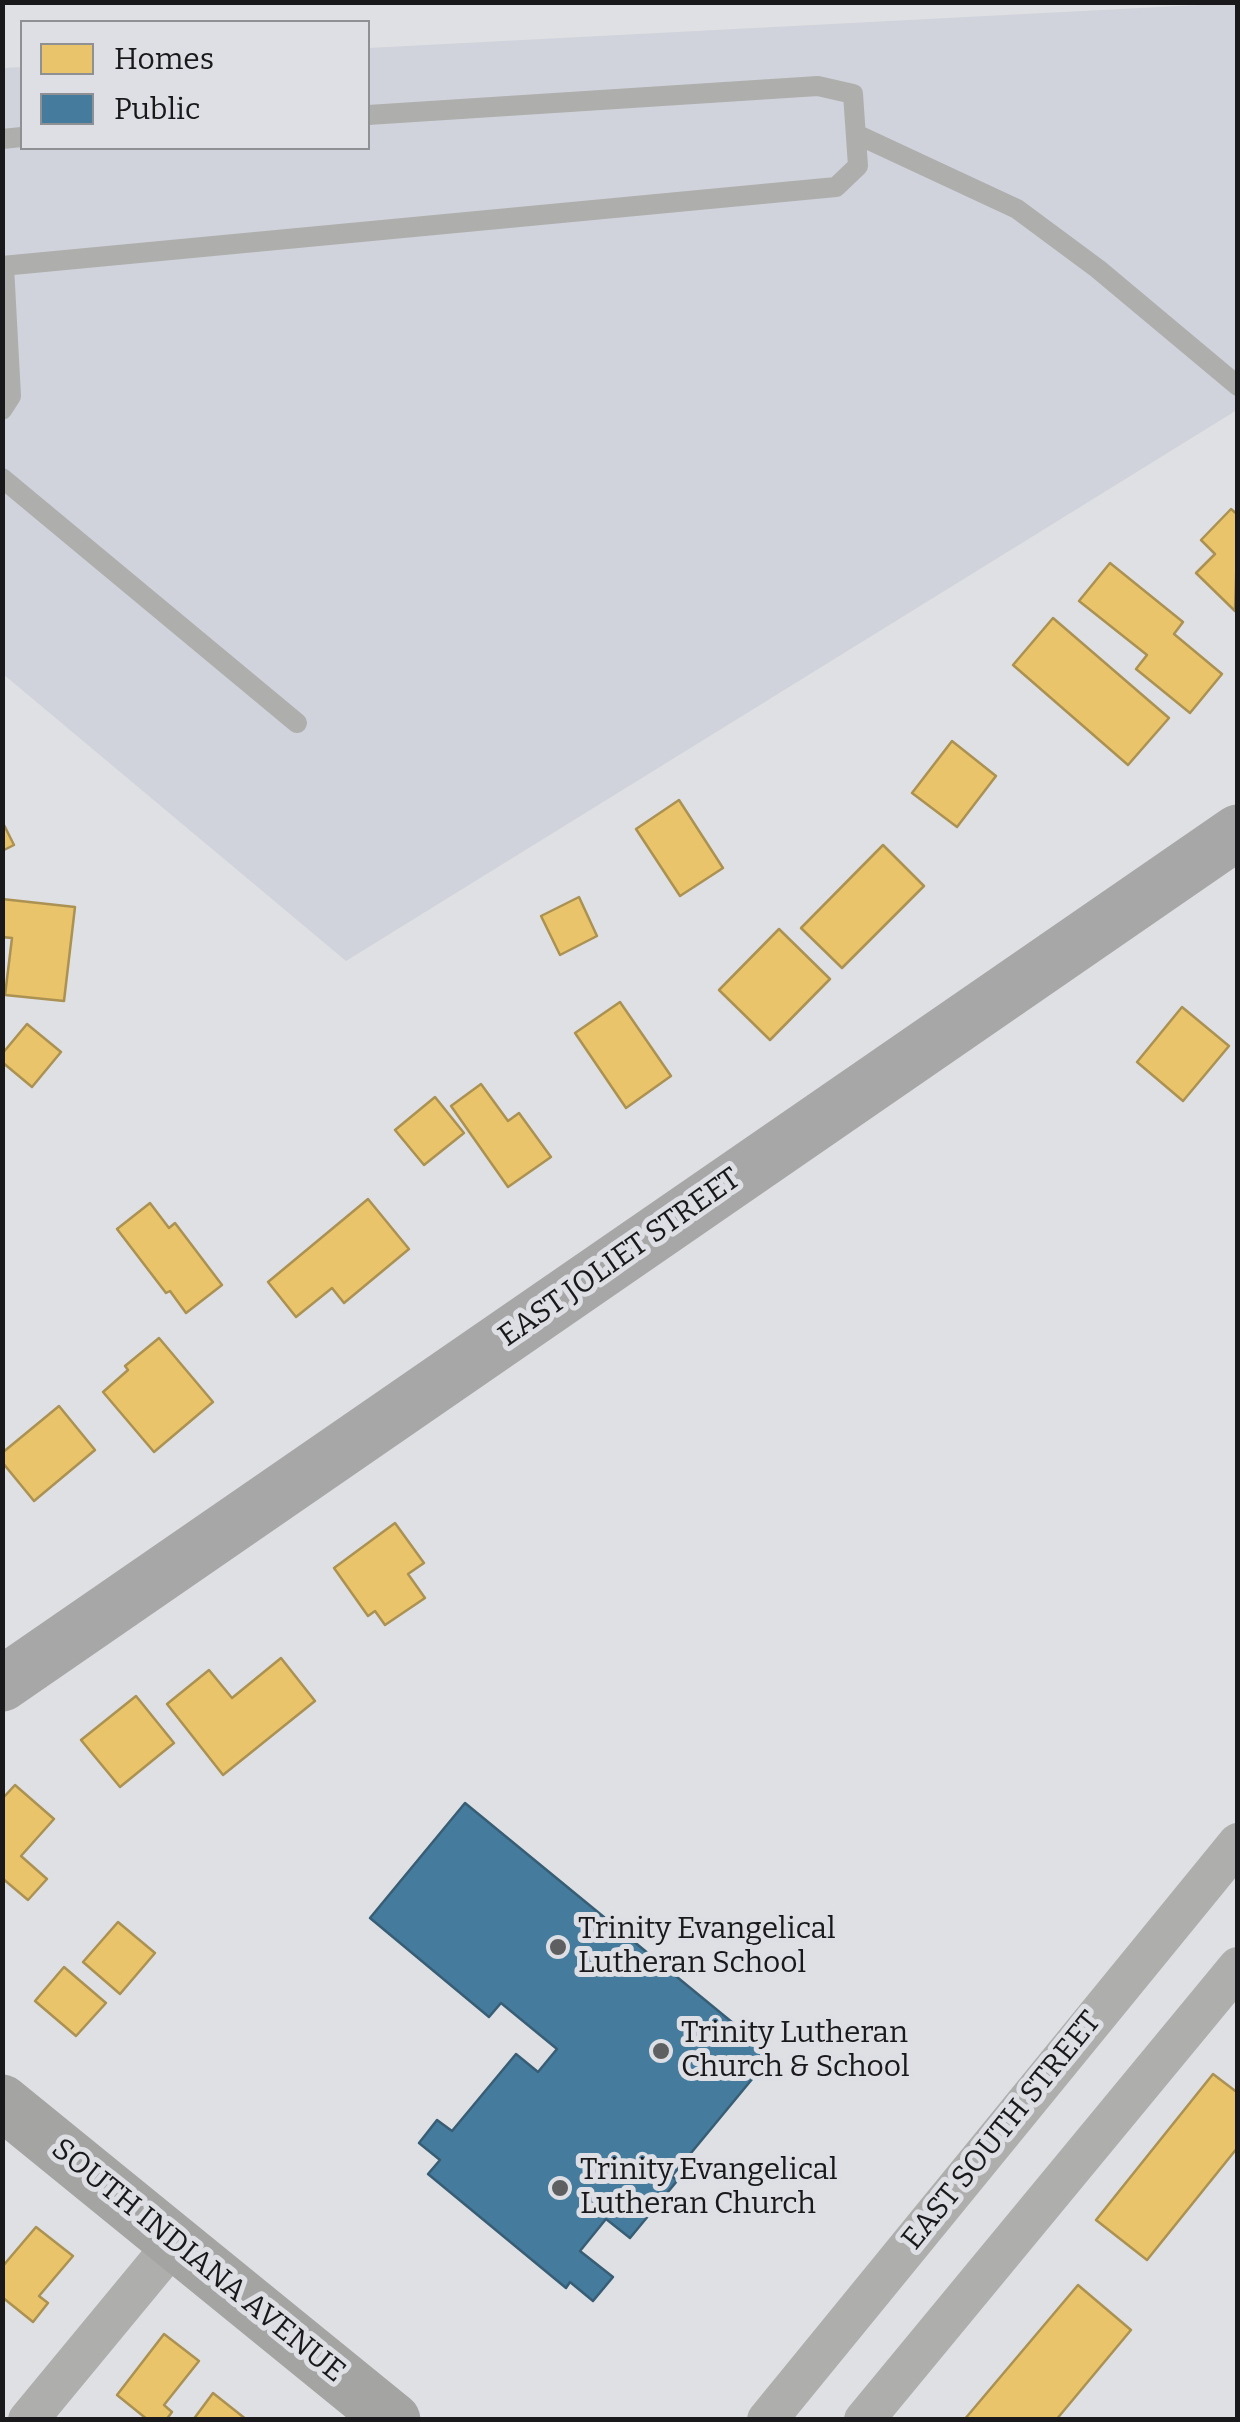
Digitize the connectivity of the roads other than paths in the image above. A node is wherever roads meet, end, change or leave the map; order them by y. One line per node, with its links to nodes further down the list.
1 (370, 115): 2 (lane)
2 (856, 134): 3 (lane); 4 (lane)
3 (3, 266): 5 (lane)
4 (1238, 386)
5 (2, 410)
6 (2, 478): 7 (lane)
7 (297, 723)
8 (1238, 832): 9 (main road, EAST JOLIET STREET)
9 (2, 1684)
10 (1231, 1866): 16 (street, EAST SOUTH STREET)
11 (1238, 1966): 17 (street)
12 (2, 2102): 13 (main road, SOUTH INDIANA AVENUE)
13 (175, 2242): 14 (street); 15 (main road, SOUTH INDIANA AVENUE)
14 (28, 2420)
15 (394, 2420)
16 (767, 2420)
17 (864, 2420)

